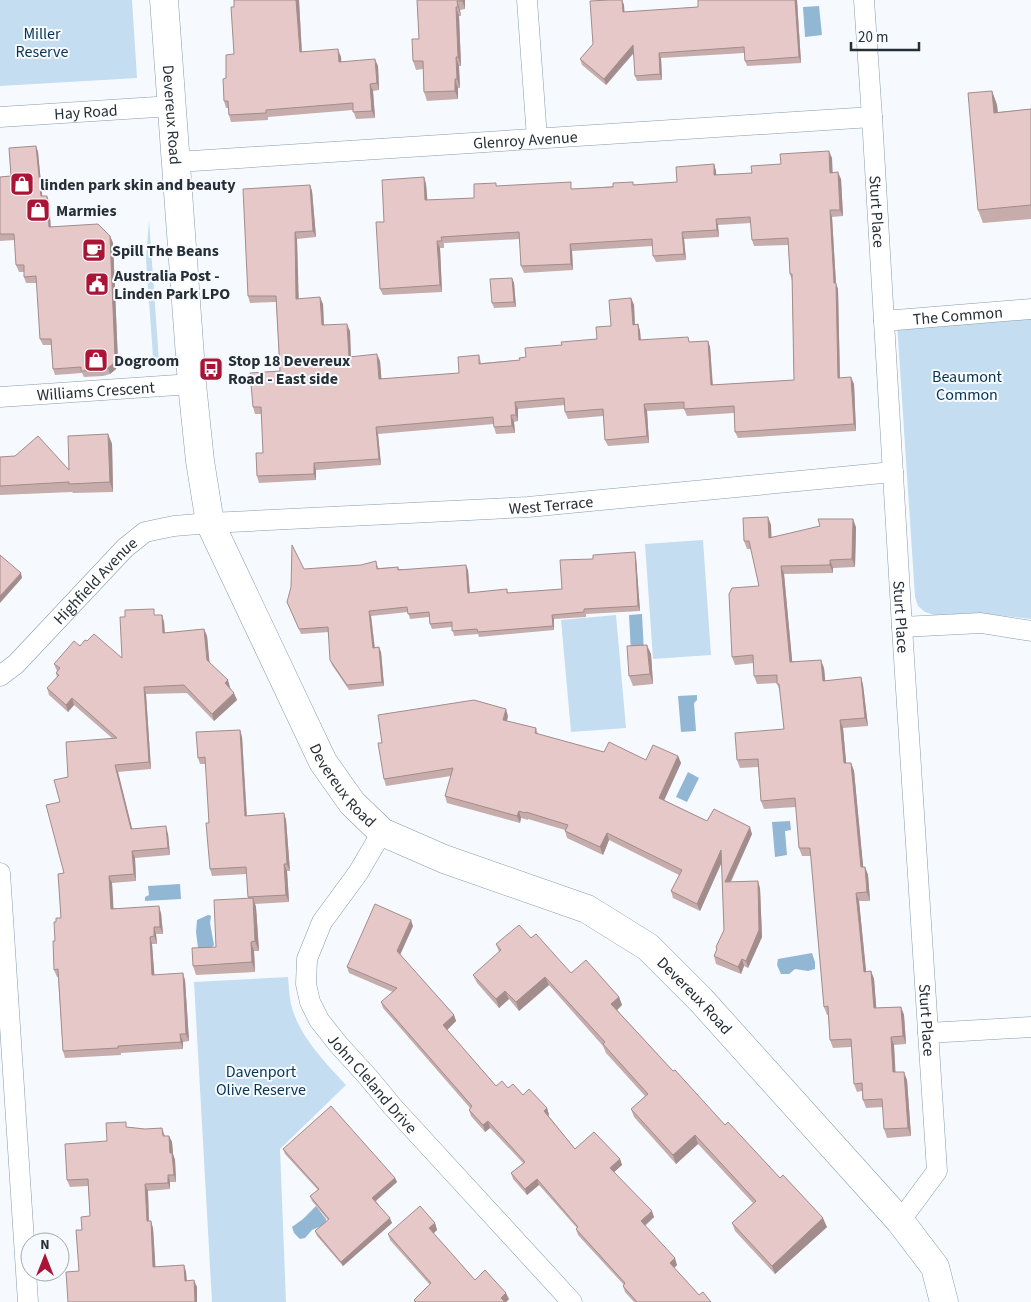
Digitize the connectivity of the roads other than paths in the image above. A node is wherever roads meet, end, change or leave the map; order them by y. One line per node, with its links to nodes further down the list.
1 (164, 0): 4 (street, Devereux Road)
2 (528, 0): 7 (street)
3 (864, 0): 6 (street, Sturt Place)
4 (172, 106): 5 (street, Hay Road); 8 (street, Devereux Road)
5 (0, 117)
6 (872, 117): 7 (street, Glenroy Avenue); 10 (street, Sturt Place)
7 (537, 138): 8 (street, Glenroy Avenue)
8 (177, 162): 11 (street, Devereux Road)
9 (1031, 309): 10 (street, The Common)
10 (884, 321): 13 (street, Sturt Place)
11 (192, 384): 12 (street, Williams Crescent); 14 (street, Devereux Road)
12 (0, 397)
13 (893, 472): 14 (street, West Terrace); 15 (street, Sturt Place)
14 (210, 523): 17 (street, Highfield Avenue); 18 (street, Devereux Road)
15 (902, 627): 16 (street); 21 (street, Sturt Place)
16 (1031, 631)
17 (0, 676)
18 (382, 832): 22 (street, Devereux Road); 24 (street, John Cleland Drive)
19 (0, 873): 23 (street)
20 (1031, 1027): 21 (street)
21 (928, 1033): 22 (street, Sturt Place)
22 (900, 1220): 25 (street, Devereux Road)
23 (28, 1302)
24 (572, 1302)
25 (944, 1302)

